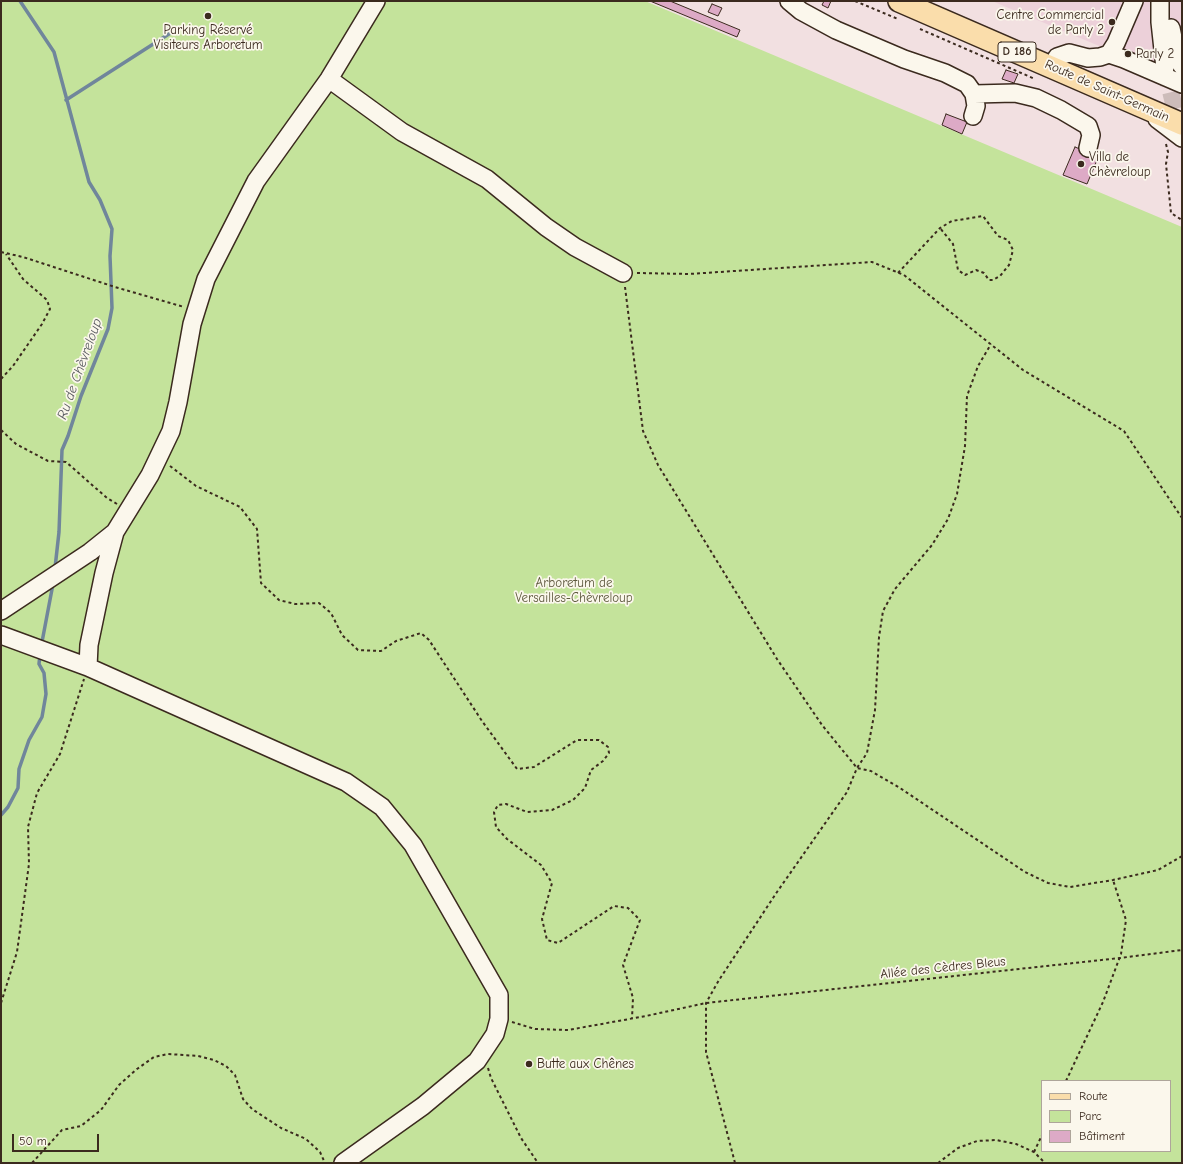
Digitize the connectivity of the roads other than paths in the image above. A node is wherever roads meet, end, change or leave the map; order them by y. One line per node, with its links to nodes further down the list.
1 (376, 1): 11 (street)
2 (789, 1): 13 (street)
3 (899, 1): 14 (main road, Route de Saint-Germain / D 186)
4 (929, 1): 9 (main road, Route de Saint-Germain / D 186)
5 (1134, 1): 8 (street)
6 (1160, 1): 10 (street)
7 (1170, 1): 10 (street)
8 (1109, 54): 9 (street); 12 (street)
9 (1057, 57): 15 (main road, Route de Saint-Germain / D 186)
10 (1174, 67)
11 (329, 79): 20 (street); 21 (street)
12 (1182, 84)
13 (974, 94): 16 (street); 19 (street)
14 (1136, 103): 17 (main road, Route de Saint-Germain / D 186); 18 (street)
15 (1182, 111)
16 (973, 116)
17 (1182, 124)
18 (1174, 139)
19 (1088, 148)
20 (623, 273)
21 (115, 532): 22 (street); 24 (street)
22 (1, 611)
23 (1, 635): 24 (street)
24 (88, 667): 25 (street)
25 (343, 1163)

